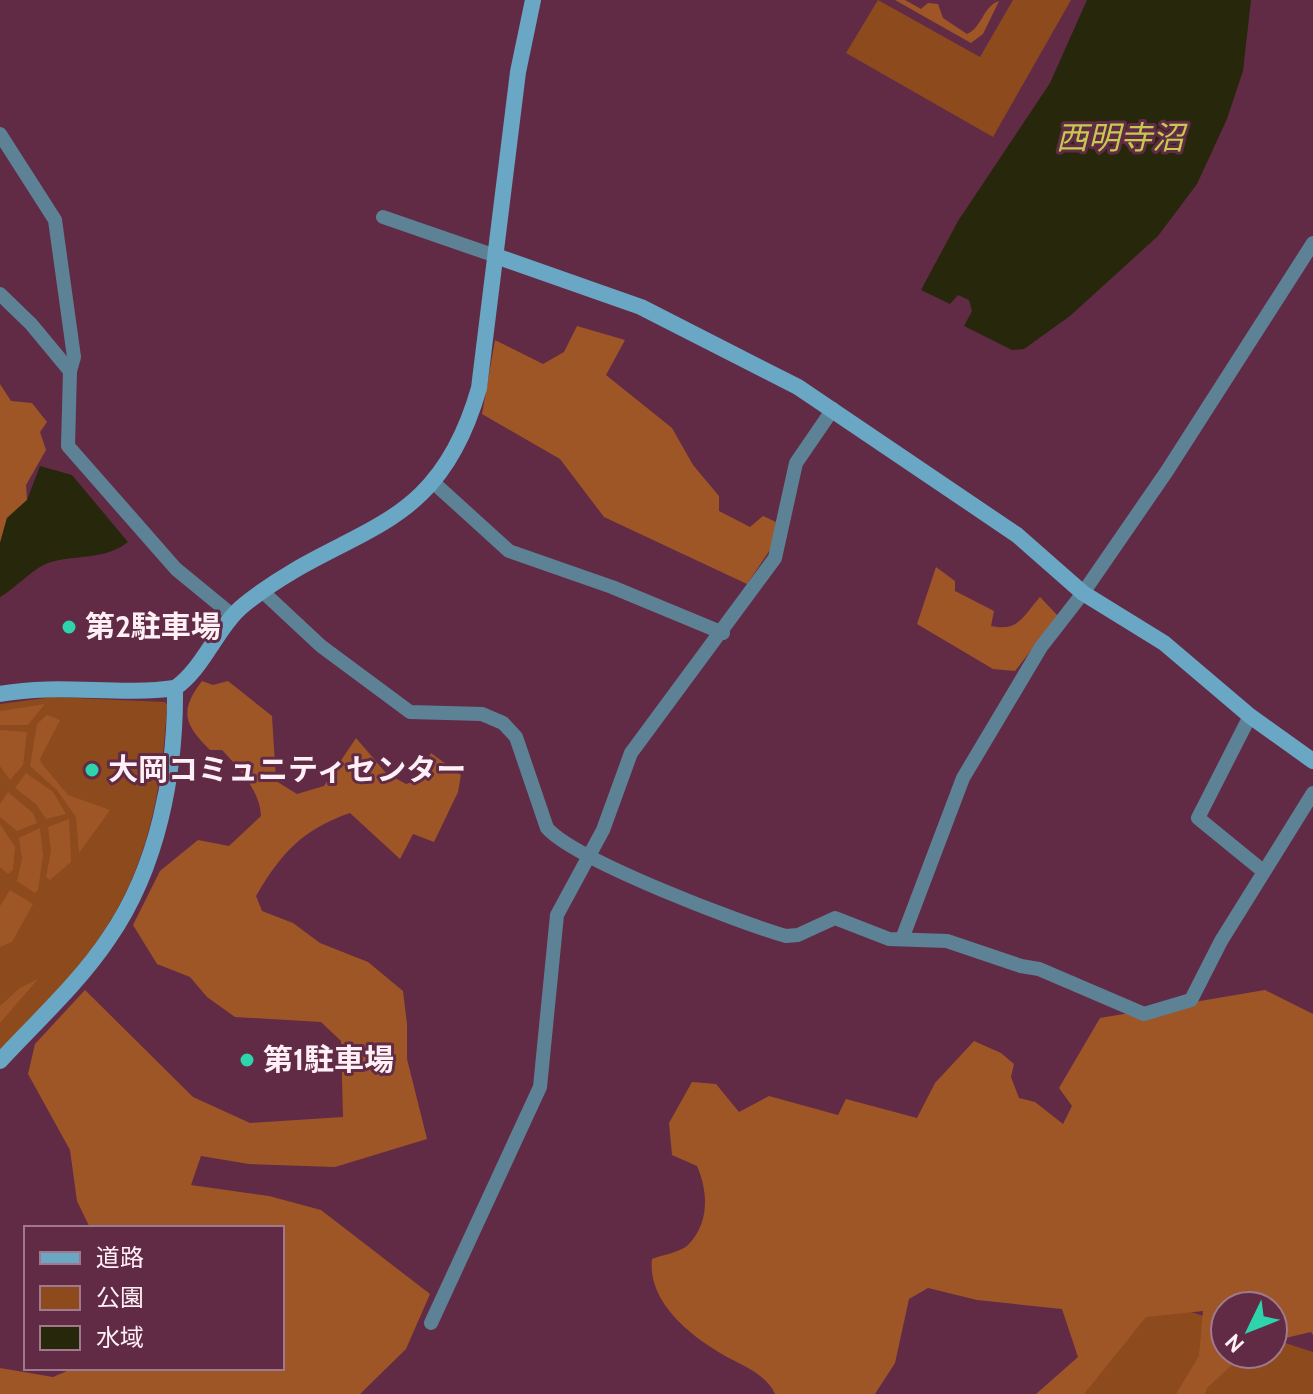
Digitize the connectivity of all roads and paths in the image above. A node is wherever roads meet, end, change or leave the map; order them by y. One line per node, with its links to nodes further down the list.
1 (533, 0): 5 (street)
2 (0, 134): 7 (street)
3 (383, 217): 5 (street)
4 (1313, 243): 11 (street)
5 (496, 256): 8 (street); 9 (street)
6 (0, 294): 7 (street)
7 (70, 371): 12 (street)
8 (833, 409): 11 (street); 13 (street)
9 (434, 483): 10 (street); 13 (street)
10 (262, 591): 12 (street); 19 (street)
11 (1083, 593): 16 (street); 21 (street)
12 (232, 615): 14 (street)
13 (723, 633): 19 (street)
14 (175, 688): 15 (street); 22 (street)
15 (0, 694)
16 (1250, 716): 17 (street); 20 (street)
17 (1313, 761)
18 (1313, 793): 20 (street)
19 (587, 857): 21 (street); 23 (street)
20 (1263, 871): 21 (street)
21 (902, 939)
22 (0, 1061)
23 (431, 1323)

